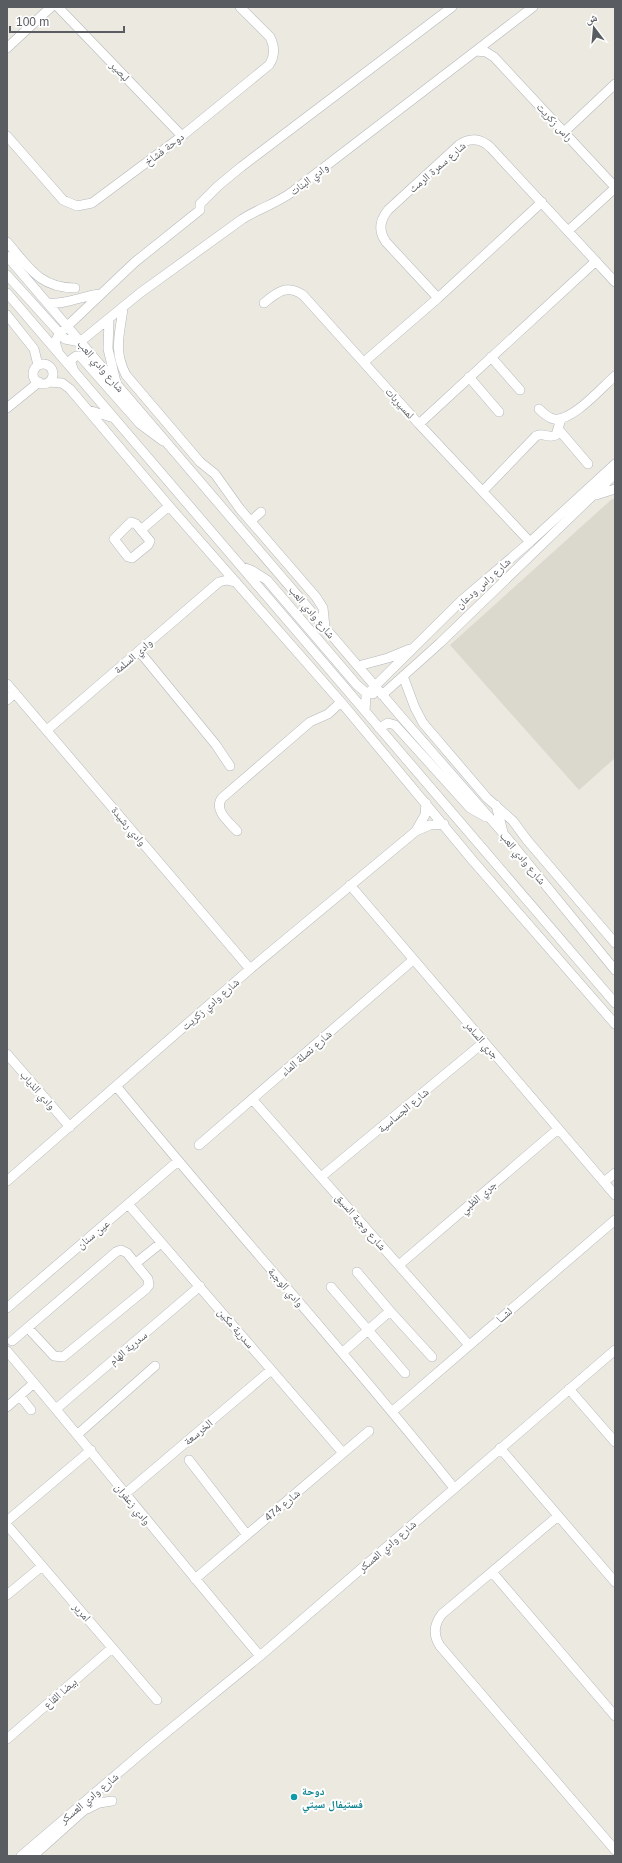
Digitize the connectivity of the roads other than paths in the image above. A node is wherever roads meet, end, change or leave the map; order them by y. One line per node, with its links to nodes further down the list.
1 (51, 7): 7 (street)
2 (58, 7): 13 (street, لبصير)
3 (452, 7): 24 (street)
4 (533, 7): 6 (street, وادي البنات)
5 (246, 9): 13 (street, دوحة فشاخ)
6 (492, 38): 8 (street, وادي البنات); 9 (street)
7 (7, 48)
8 (476, 51): 9 (street, راس زكريت); 28 (street, وادي البنات)
9 (494, 57): 11 (street, راس زكريت)
10 (615, 84): 11 (street)
11 (564, 132): 14 (street, راس زكريت)
12 (7, 136): 13 (street, دوحة فشاخ)
13 (182, 136)
14 (615, 187): 16 (street)
15 (542, 202): 16 (street, شارع سمرة الرمث); 25 (street); 25 (street, شارع سمرة الرمث)
16 (568, 231): 19 (street, شارع سمرة الرمث)
17 (7, 242): 22 (street)
18 (7, 256): 26 (street, شارع وادي العب)
19 (596, 261): 21 (street, شارع سمرة الرمث); 35 (street)
20 (7, 275): 32 (street)
21 (615, 282)
22 (75, 288)
23 (7, 293): 34 (street)
24 (100, 294): 26 (street); 31 (street)
25 (438, 298): 36 (street)
26 (47, 303): 31 (street, شارع وادي العب)
27 (264, 303): 36 (street, لمسيربات)
28 (123, 308): 30 (street, وادي البنات); 64 (street)
29 (7, 315): 37 (street)
30 (109, 319): 33 (street, وادي البنات); 44 (street)
31 (67, 326): 32 (street); 33 (street, شارع وادي العب)
32 (59, 334): 33 (street); 34 (street)
33 (80, 342): 44 (street, شارع وادي العب)
34 (59, 353): 38 (street)
35 (491, 357): 41 (street); 45 (street)
36 (364, 362): 53 (street, لمسيربات)
37 (38, 366): 39 (street); 43 (street)
38 (74, 371): 51 (street); 55 (street)
39 (34, 374): 42 (street); 46 (street)
40 (615, 376): 52 (street)
41 (469, 377): 50 (street); 53 (street)
42 (39, 382): 43 (street); 47 (street)
43 (49, 382): 49 (street)
44 (118, 385): 55 (street, شارع وادي العب)
45 (520, 390)
46 (7, 401)
47 (7, 408)
48 (539, 409): 52 (street)
49 (88, 410): 51 (street); 63 (street)
50 (499, 412)
51 (114, 418): 56 (street)
52 (561, 419): 54 (street)
53 (419, 424): 62 (street, لمسيربات)
54 (559, 430): 57 (street); 62 (street)
55 (168, 443): 61 (street, شارع وادي العب)
56 (150, 461): 63 (street); 72 (street)
57 (588, 464)
58 (615, 464): 70 (street, شارع راس ودعان)
59 (615, 474): 65 (street, شارع راس ودعان)
60 (615, 489): 65 (street)
61 (208, 490): 64 (street); 75 (street, شارع وادي العب)
62 (484, 491): 70 (street, لمسيربات)
63 (160, 494): 66 (street)
64 (232, 496): 68 (street)
65 (590, 498): 81 (street, شارع راس ودعان)
66 (169, 506): 69 (street); 71 (street)
67 (261, 512): 68 (street)
68 (251, 521): 75 (street)
69 (141, 530)
70 (530, 542): 77 (street, شارع راس ودعان)
71 (221, 565): 73 (street); 74 (street)
72 (241, 566): 79 (street); 83 (street)
73 (219, 582): 74 (street); 78 (street, وادي السلمة)
74 (236, 582): 76 (street)
75 (325, 627): 80 (street, شارع وادي العب)
76 (293, 647): 79 (street); 87 (street)
77 (415, 647): 80 (street); 83 (street, شارع راس ودعان)
78 (139, 651): 92 (street, وادي السلمة); 94 (street)
79 (314, 653): 88 (street)
80 (358, 666): 83 (street, شارع وادي العب)
81 (403, 676): 85 (street, شارع راس ودعان); 91 (street, شارع وادي العب)
82 (7, 684): 84 (street, وادي رشيدة)
83 (372, 690): 85 (street); 88 (street)
84 (15, 693): 86 (street); 92 (street, وادي رشيدة)
85 (382, 695): 89 (street, شارع وادي العب)
86 (7, 700)
87 (341, 702): 95 (street); 100 (street)
88 (365, 711): 90 (street)
89 (404, 720): 91 (street); 98 (street, شارع وادي العب)
90 (380, 728): 93 (street); 98 (street)
91 (428, 729): 97 (street, شارع وادي العب)
92 (48, 730): 108 (street, وادي رشيدة)
93 (410, 764): 95 (street); 104 (street)
94 (230, 766)
95 (419, 794): 96 (street)
96 (426, 802): 99 (street); 101 (street, شارع وادي زكريت)
97 (496, 805): 102 (street); 106 (street, شارع وادي العب)
98 (490, 818): 102 (street, شارع وادي العب)
99 (444, 824): 101 (street, شارع وادي زكريت); 103 (street)
100 (237, 831)
101 (416, 831): 105 (street, شارع وادي زكريت)
102 (504, 833): 109 (street, شارع وادي العب)
103 (453, 835): 104 (street); 111 (street)
104 (482, 847): 110 (street)
105 (350, 885): 107 (street, جري السامر); 108 (street, شارع وادي زكريت)
106 (615, 943)
107 (414, 960): 112 (street, جري السامر); 115 (street, شارع نصلة الماء)
108 (250, 969): 114 (street, شارع وادي زكريت)
109 (615, 970)
110 (615, 1003)
111 (615, 1024)
112 (484, 1042): 117 (street, جري السامر); 121 (street, شارع الجساسية)
113 (7, 1054): 116 (street, وادي الذياب)
114 (117, 1086): 116 (street, شارع وادي زكريت); 119 (street, وادي الوجبة)
115 (252, 1099): 118 (street, شارع نصلة الماء); 121 (street, شارع وجبة السيق)
116 (70, 1127): 122 (street, شارع وادي زكريت)
117 (558, 1129): 123 (street, جري السامر); 129 (street, جري الظبي)
118 (199, 1145)
119 (178, 1162): 125 (street, عين سنان); 141 (street, وادي الوجبة)
120 (615, 1173): 123 (street)
121 (321, 1177): 129 (street, شارع وجبة السيق)
122 (7, 1181)
123 (604, 1182): 124 (street, جري السامر)
124 (615, 1195)
125 (128, 1204): 127 (street, سدرية مكين); 133 (street, عين سنان)
126 (615, 1220): 138 (street, لشــا)
127 (161, 1243): 128 (street); 131 (street, سدرية مكين)
128 (136, 1264): 135 (street); 135 (street)
129 (399, 1265): 138 (street, شارع وجبة السيق)
130 (356, 1272): 134 (street)
131 (200, 1286): 144 (street, سدرية مكين); 150 (street, سدرية الهام)
132 (332, 1287): 136 (street)
133 (7, 1308)
134 (390, 1312): 136 (street); 142 (street)
135 (28, 1328): 137 (street)
136 (368, 1330): 141 (street); 145 (street)
137 (12, 1341)
138 (469, 1345): 152 (street, لشــا)
139 (615, 1350): 147 (street, شارع وادي العسكر)
140 (7, 1351): 146 (street, وادي زعفران)
141 (343, 1352): 152 (street, وادي الوجبة)
142 (432, 1357)
143 (155, 1366): 154 (street)
144 (272, 1370): 158 (street, سدرية مكين); 161 (street, الخرسعة)
145 (405, 1373)
146 (34, 1383): 148 (street); 150 (street, وادي زعفران)
147 (569, 1389): 155 (street); 156 (street, شارع وادي العسكر)
148 (20, 1396): 149 (street); 151 (street)
149 (7, 1407)
150 (56, 1409): 154 (street, وادي زعفران)
151 (31, 1410)
152 (393, 1411): 160 (street, وادي الوجبة)
153 (369, 1430): 158 (street, شارع 474)
154 (78, 1434): 157 (street, وادي زعفران)
155 (615, 1442)
156 (500, 1448): 160 (street, شارع وادي العسكر); 162 (street)
157 (91, 1450): 161 (street, وادي زعفران); 163 (street)
158 (343, 1453): 165 (street, شارع 474)
159 (189, 1460): 165 (street)
160 (454, 1488): 172 (street, شارع وادي العسكر)
161 (125, 1494): 168 (street, وادي زعفران)
162 (558, 1516): 167 (street); 169 (street)
163 (7, 1521)
164 (7, 1525): 166 (street, امرير)
165 (247, 1535): 168 (street, شارع 474)
166 (42, 1566): 170 (street); 171 (street, امرير)
167 (492, 1572): 174 (street); 179 (street)
168 (195, 1579): 172 (street, وادي زعفران)
169 (615, 1582)
170 (7, 1596)
171 (112, 1648): 173 (street, امرير); 175 (street, بيضا القاع)
172 (260, 1656): 176 (street, شارع وادي العسكر)
173 (157, 1700)
174 (615, 1716)
175 (7, 1739)
176 (157, 1741): 178 (street, شارع وادي العسكر); 180 (street, شارع وادي العسكر)
177 (112, 1801): 178 (street)
178 (84, 1811): 181 (street, شارع وادي العسكر)
179 (615, 1850)
180 (21, 1856)
181 (33, 1856)

